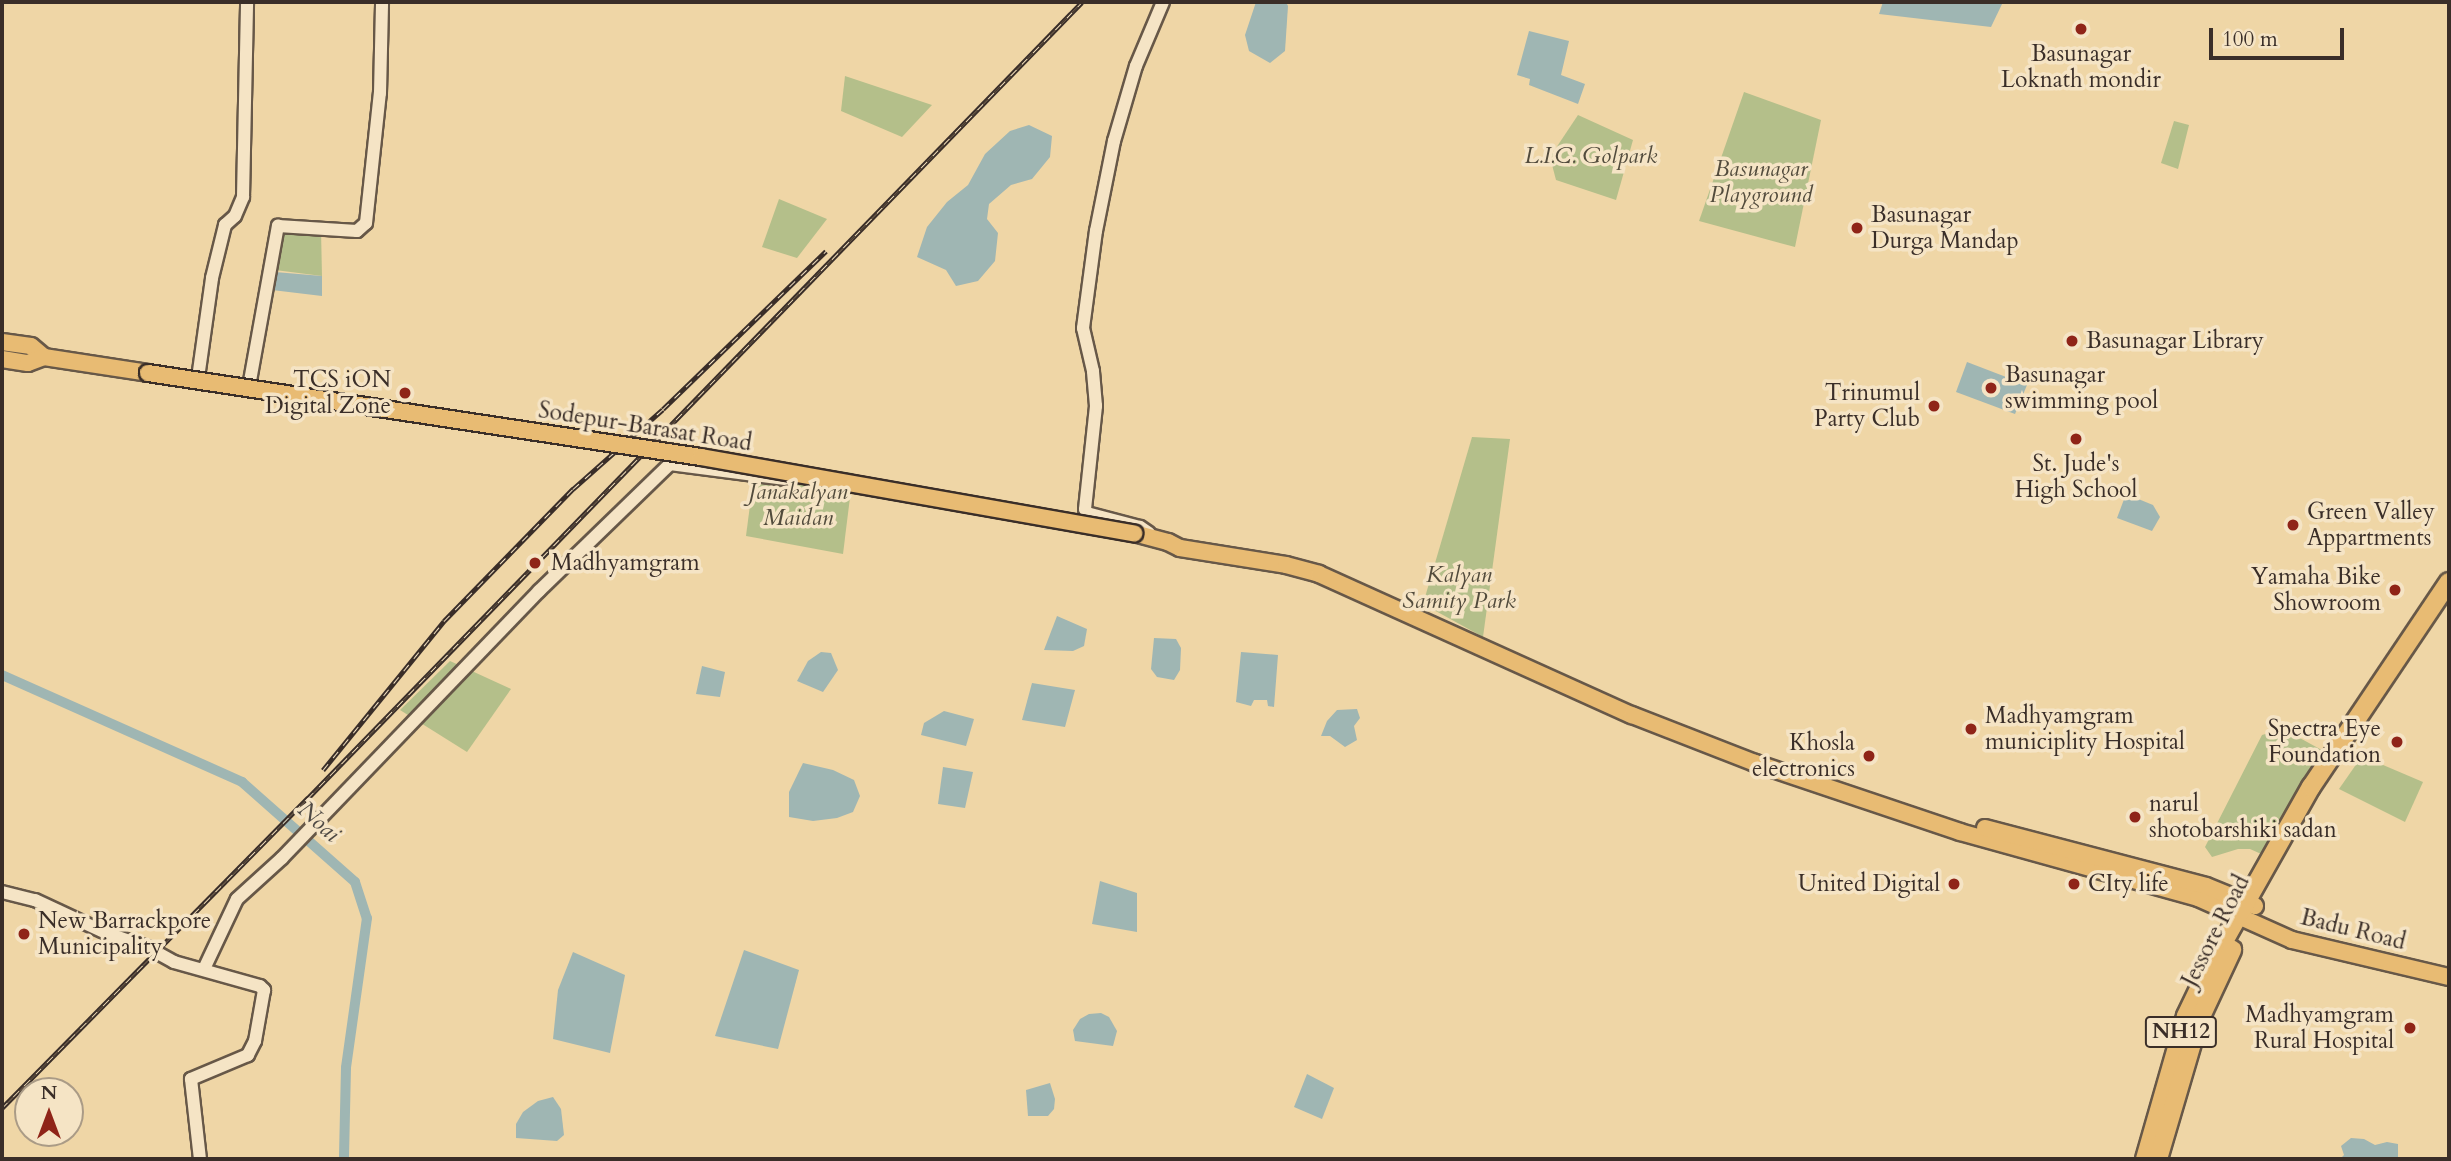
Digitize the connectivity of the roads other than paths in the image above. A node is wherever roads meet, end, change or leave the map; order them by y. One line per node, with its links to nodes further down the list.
1 (247, 2): 7 (street)
2 (382, 2): 8 (street)
3 (1163, 2): 9 (street)
4 (2, 342): 5 (main road)
5 (44, 357): 6 (main road); 9 (main road, Sodepur-Barasat Road, bridge)
6 (2, 359)
7 (198, 371)
8 (250, 381)
9 (1163, 540): 13 (main road, Badu Road); 14 (street)
10 (2449, 582): 13 (highway, NH12)
11 (2449, 603): 13 (highway, Jessore Road / NH12)
12 (2, 892): 14 (street)
13 (2247, 910): 15 (main road, Badu Road); 17 (highway, Jessore Road / NH12); 18 (highway, Jessore Road / NH12)
14 (204, 969): 16 (street)
15 (2449, 977)
16 (200, 1159)
17 (2144, 1159)
18 (2158, 1159)

